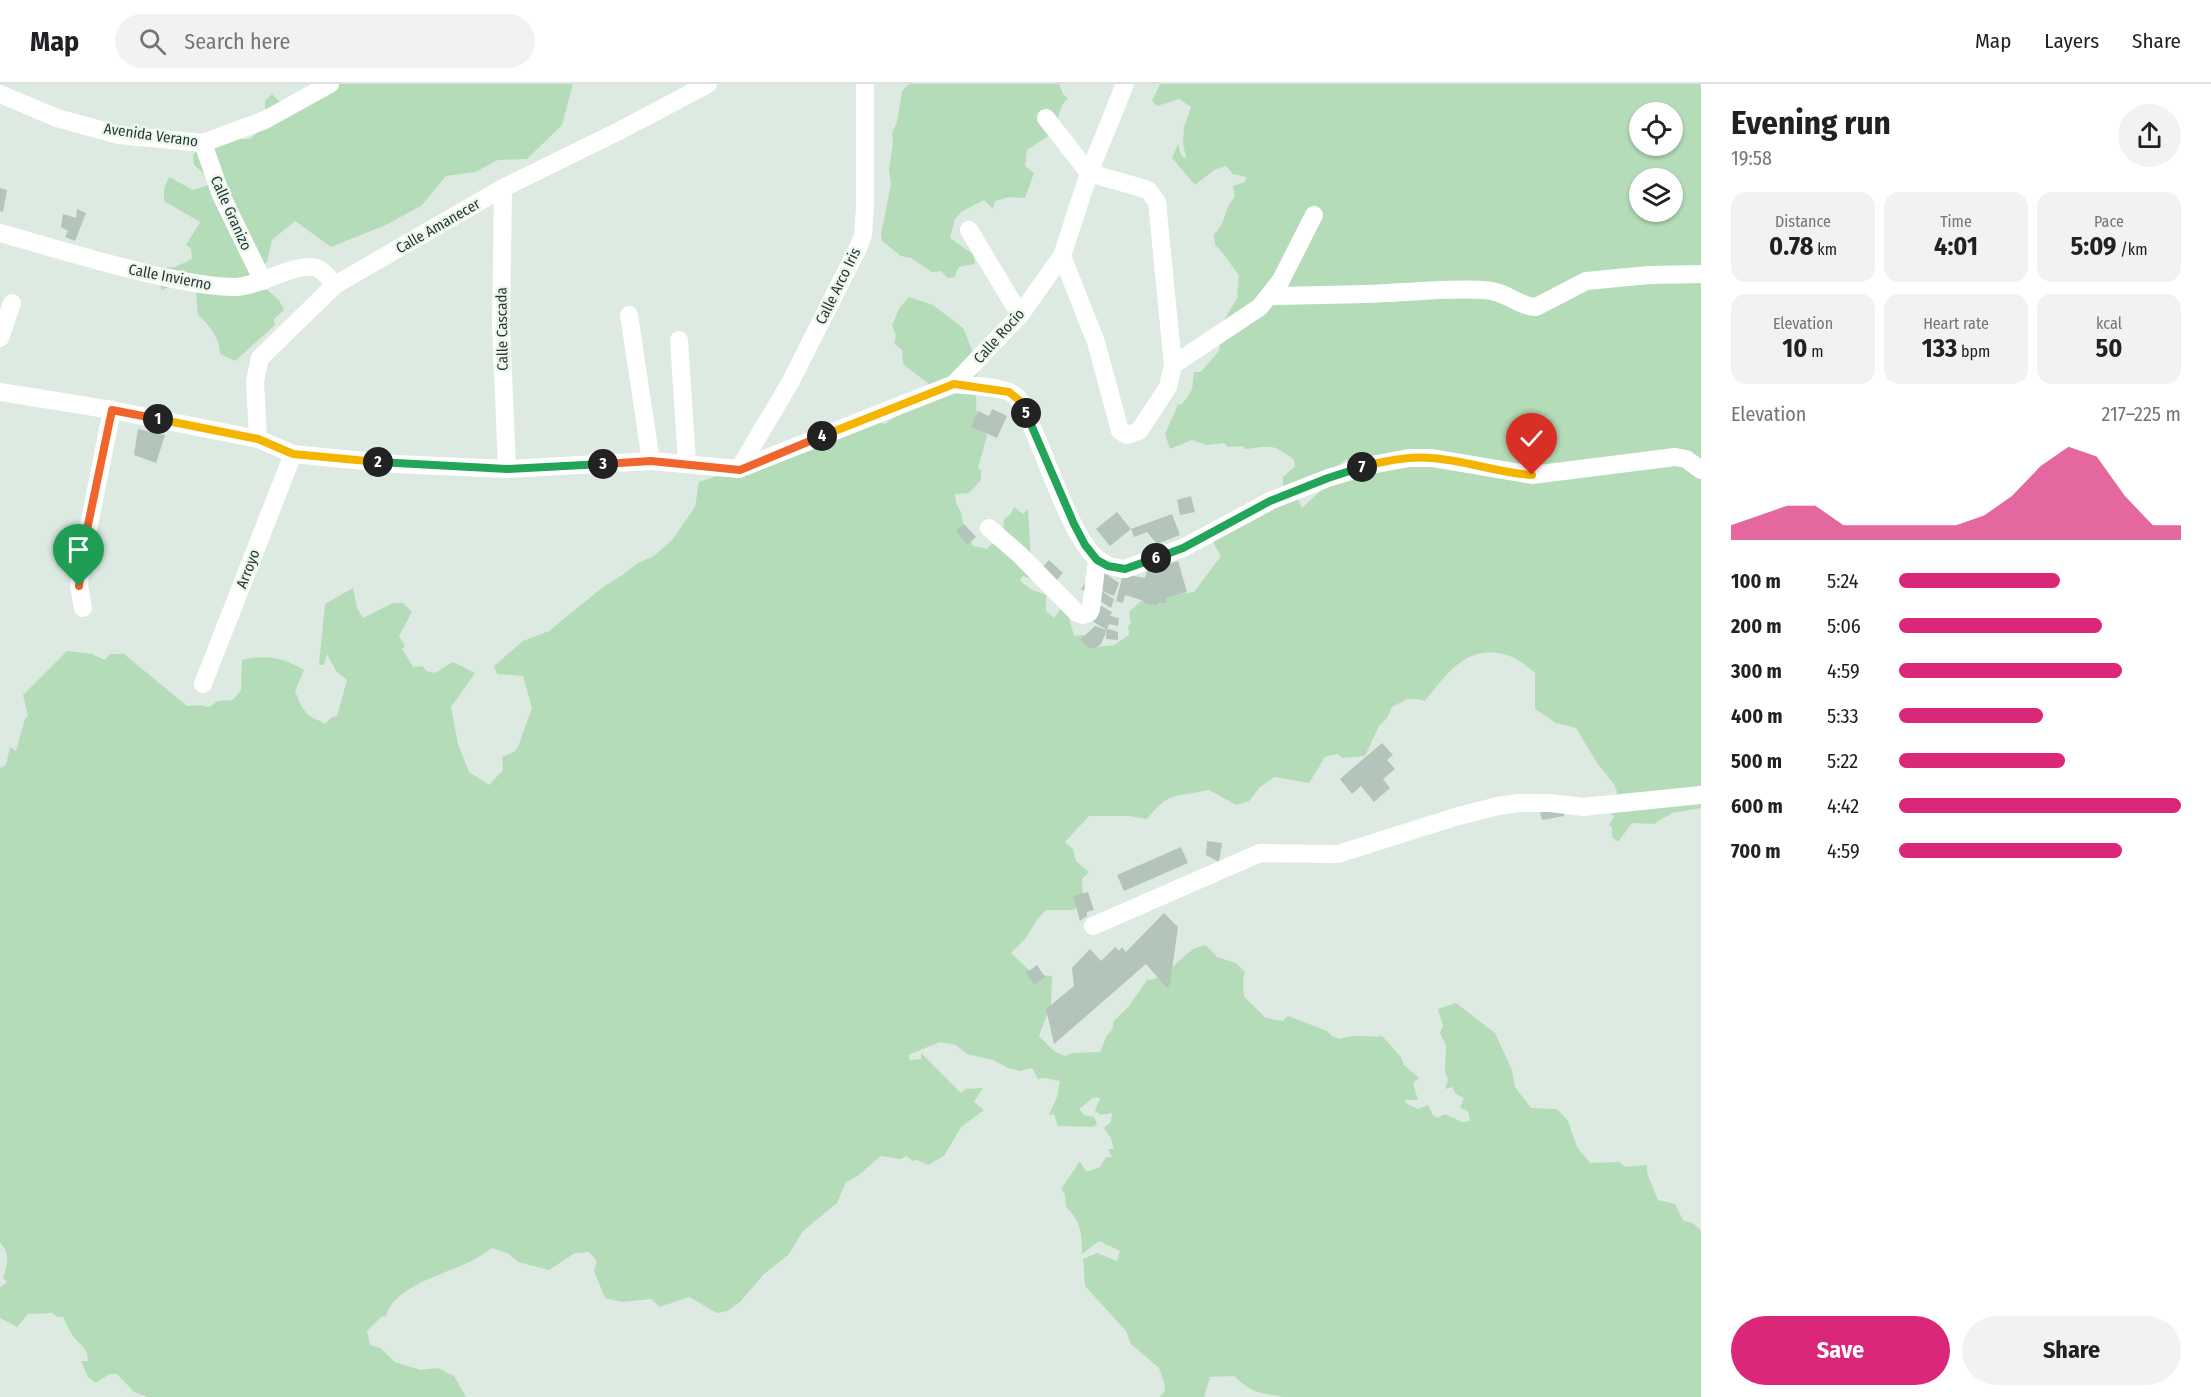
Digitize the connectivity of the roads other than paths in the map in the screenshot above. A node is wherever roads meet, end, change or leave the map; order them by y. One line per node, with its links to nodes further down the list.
1 (330, 84): 7 (street, Avenida Verano)
2 (708, 84): 9 (street, Calle Amanecer)
3 (865, 84): 32 (street, Calle Arco Iris)
4 (1125, 84): 8 (street, Calle Rocío)
5 (0, 94): 7 (street, Avenida Verano)
6 (1046, 118): 8 (street)
7 (203, 144): 15 (street, Calle Granizo)
8 (1089, 173): 13 (street, Calle Rocío); 23 (street)
9 (503, 188): 16 (street, Calle Amanecer); 31 (street, Calle Cascada)
10 (1314, 215): 17 (street)
11 (969, 230): 20 (street)
12 (0, 233): 15 (street, Calle Invierno)
13 (1062, 256): 20 (street, Calle Rocío); 23 (street)
14 (1701, 274): 17 (street)
15 (263, 282): 16 (street, Calle Invierno)
16 (335, 285): 27 (street, Calle Amanecer)
17 (1270, 296): 23 (street)
18 (12, 303): 21 (street)
19 (629, 315): 29 (street)
20 (1020, 315): 24 (street, Calle Rocío)
21 (0, 338)
22 (679, 340): 30 (street)
23 (1173, 365)
24 (954, 384): 32 (street, Calle Rocío); 35 (street)
25 (0, 392): 26 (street)
26 (112, 410): 27 (street); 36 (street)
27 (258, 439): 28 (street)
28 (293, 454): 31 (street); 37 (street, Arroyo)
29 (651, 461): 30 (street); 31 (street)
30 (687, 463): 32 (street)
31 (507, 469)
32 (740, 470)
33 (1701, 470): 35 (street)
34 (989, 528): 35 (street)
35 (1097, 560)
36 (83, 608)
37 (203, 684)
38 (1701, 795): 39 (street)
39 (1093, 926)

